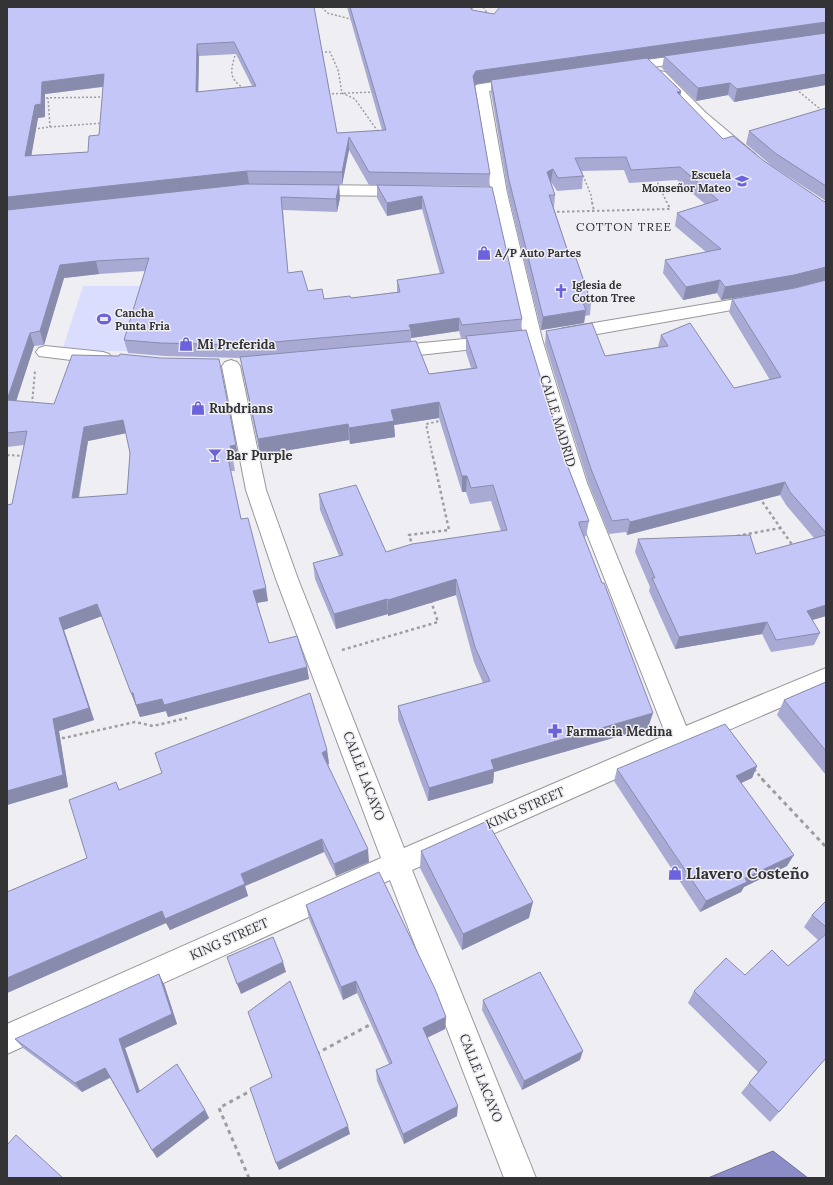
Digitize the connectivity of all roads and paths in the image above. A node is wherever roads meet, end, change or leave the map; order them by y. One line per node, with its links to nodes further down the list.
1 (322, 7): 6 (path)
2 (473, 7): 4 (path)
3 (483, 7): 5 (path)
4 (468, 13)
5 (491, 19)
6 (360, 21)
7 (236, 50): 14 (path)
8 (318, 52): 16 (path)
9 (707, 56): 10 (street)
10 (649, 64): 11 (street); 27 (street)
11 (610, 69)
12 (533, 80): 34 (street, CALLE MADRID)
13 (793, 87): 21 (path)
14 (246, 89)
15 (380, 92): 16 (path)
16 (342, 93): 17 (path); 25 (path)
17 (327, 94)
18 (110, 97): 19 (path)
19 (48, 98): 20 (path); 23 (path)
20 (41, 99)
21 (826, 114)
22 (108, 123): 23 (path)
23 (50, 127): 24 (path)
24 (29, 130)
25 (381, 136)
26 (578, 162): 31 (path)
27 (760, 166)
28 (654, 175): 31 (path)
29 (297, 190): 30 (street)
30 (422, 192)
31 (594, 211): 32 (path)
32 (550, 212)
33 (775, 298): 34 (street)
34 (521, 340): 36 (street); 54 (street, CALLE MADRID)
35 (45, 352): 37 (street)
36 (372, 354)
37 (116, 359)
38 (232, 366): 50 (street, CALLE LACAYO)
39 (35, 368): 40 (path)
40 (32, 406)
41 (440, 415): 48 (path)
42 (28, 450): 43 (path)
43 (7, 455)
44 (757, 494): 45 (path)
45 (780, 528): 46 (path); 47 (path)
46 (731, 538)
47 (794, 548)
48 (414, 550)
49 (431, 600): 50 (path)
50 (317, 658): 57 (street, CALLE LACAYO)
51 (826, 678): 54 (street, KING STREET)
52 (187, 718): 53 (path)
53 (54, 736)
54 (680, 741): 57 (street, KING STREET)
55 (752, 767): 56 (path)
56 (826, 847)
57 (398, 864): 59 (street, KING STREET); 63 (street, CALLE LACAYO)
58 (375, 1022): 60 (path)
59 (7, 1039)
60 (314, 1056)
61 (260, 1086): 62 (path)
62 (249, 1178)
63 (520, 1178)

